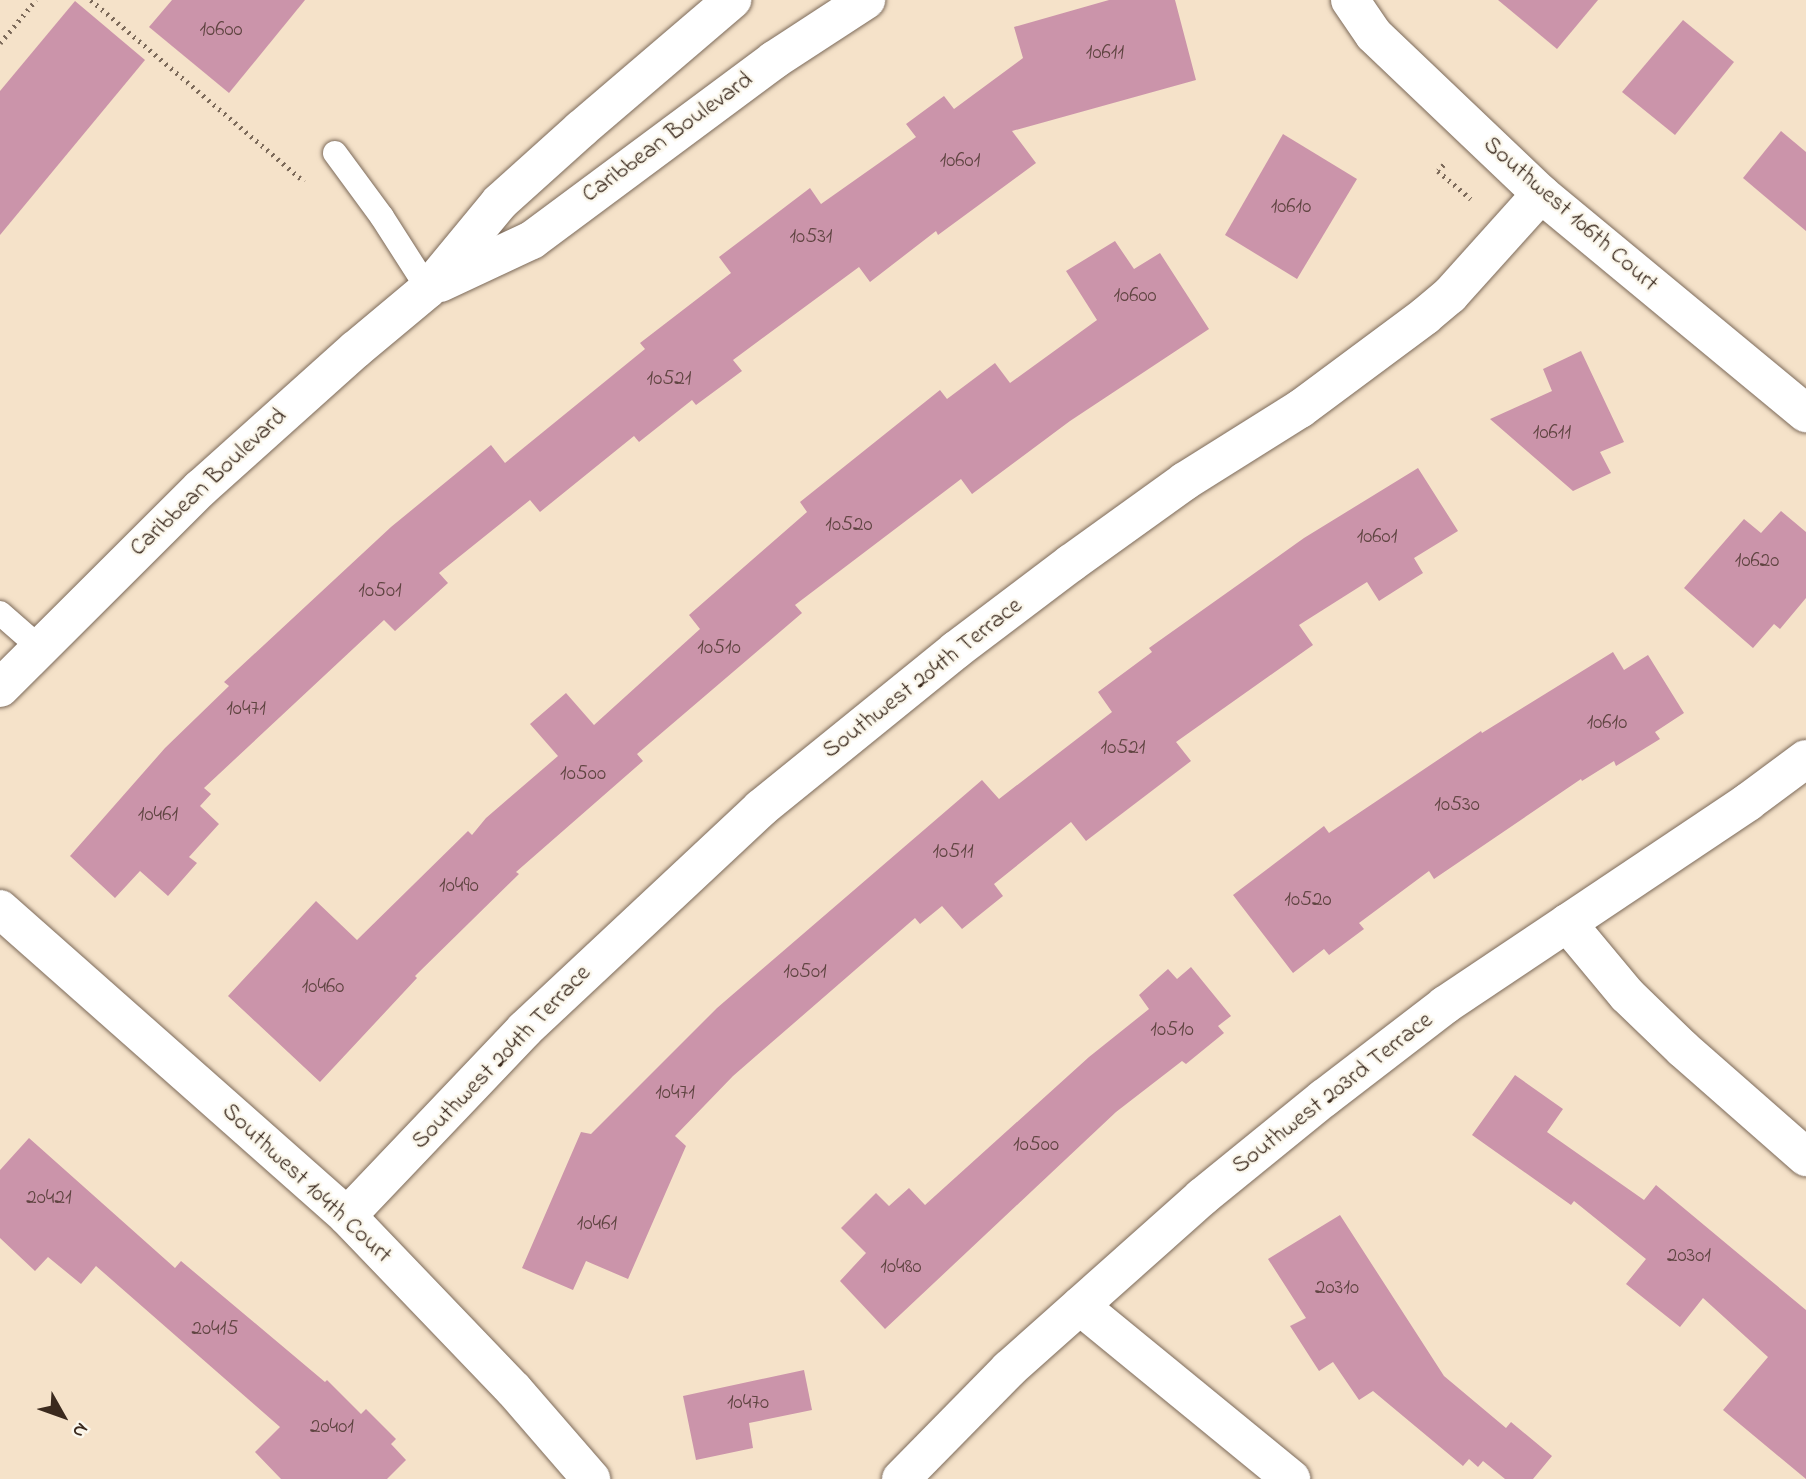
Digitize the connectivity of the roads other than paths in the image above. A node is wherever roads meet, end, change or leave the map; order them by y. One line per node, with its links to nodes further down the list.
1 (732, 0): 6 (street, Caribbean Boulevard)
2 (866, 0): 6 (street, Caribbean Boulevard)
3 (1350, 0): 5 (street, Southwest 106th Court)
4 (335, 153): 6 (lane)
5 (1541, 194): 7 (street, Southwest 106th Court); 15 (street, Southwest 204th Terrace)
6 (428, 289): 9 (street, Caribbean Boulevard)
7 (1806, 413)
8 (0, 613): 9 (lane)
9 (39, 648): 10 (street, Caribbean Boulevard)
10 (0, 688)
11 (1806, 759): 13 (street, Southwest 203rd Terrace)
12 (0, 909): 15 (street, Southwest 104th Court)
13 (1567, 923): 14 (street); 16 (street, Southwest 203rd Terrace)
14 (1806, 1157)
15 (347, 1216): 17 (street, Southwest 104th Court)
16 (1080, 1306): 18 (street, Southwest 203rd Terrace); 19 (street)
17 (591, 1479)
18 (901, 1479)
19 (1291, 1479)

